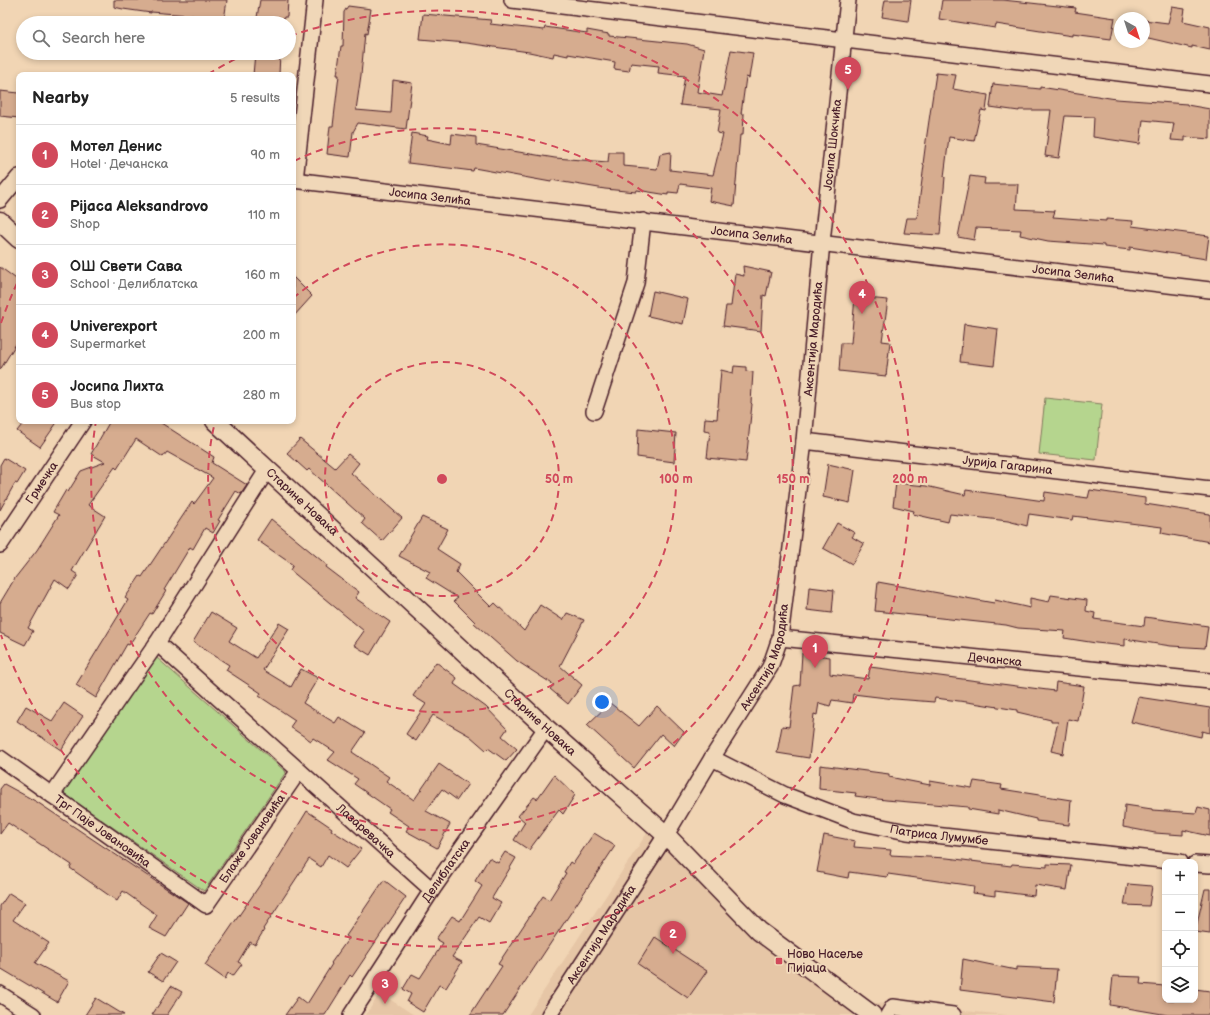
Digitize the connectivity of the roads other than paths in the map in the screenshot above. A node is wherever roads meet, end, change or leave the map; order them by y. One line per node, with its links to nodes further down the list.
1 (315, 0): 6 (street)
2 (512, 0): 4 (street)
3 (848, 0): 4 (street, Јосипа Шокчића)
4 (842, 41): 5 (street); 13 (street, Јосипа Шокчића)
5 (1210, 84)
6 (296, 163)
7 (296, 180): 11 (street, Јосипа Зелића)
8 (16, 181): 9 (street)
9 (0, 200)
10 (0, 221): 12 (street)
11 (643, 221): 13 (street, Јосипа Зелића); 15 (street)
12 (16, 236)
13 (822, 242): 14 (street, Јосипа Зелића); 18 (street, Аксентија Мародића)
14 (1210, 290)
15 (594, 411)
16 (82, 424): 21 (street, Грмечка)
17 (218, 424): 19 (street, Старине Новака)
18 (804, 441): 20 (street, Јурија Гагарина); 22 (street, Аксентија Мародића)
19 (268, 470): 23 (street, Трг Паје Јовановића); 25 (street, Старине Новака)
20 (1210, 489)
21 (0, 545)
22 (780, 638): 24 (street, Дечанска); 27 (street, Аксентија Мародића)
23 (157, 643): 28 (street); 29 (street, Трг Паје Јовановића)
24 (1210, 681)
25 (546, 728): 30 (street, Старине Новака); 34 (street, Делиблатска)
26 (0, 758): 29 (street)
27 (712, 758): 30 (street, Аксентија Мародића); 31 (street, Патриса Лумумбе)
28 (298, 772): 34 (street, Лазаревачка); 35 (street, Блаже Јовановића)
29 (52, 795): 35 (street, Трг Паје Јовановића)
30 (666, 835): 39 (street, Аксентија Мародића); 40 (street, Старине Новака)
31 (1162, 860)
32 (1198, 864): 33 (street)
33 (1210, 865)
34 (432, 890): 38 (street, Делиблатска)
35 (206, 905)
36 (0, 994): 37 (street)
37 (33, 1015)
38 (351, 1015)
39 (549, 1015)
40 (872, 1015)
41 (888, 1015): 42 (street)
42 (953, 1015)

